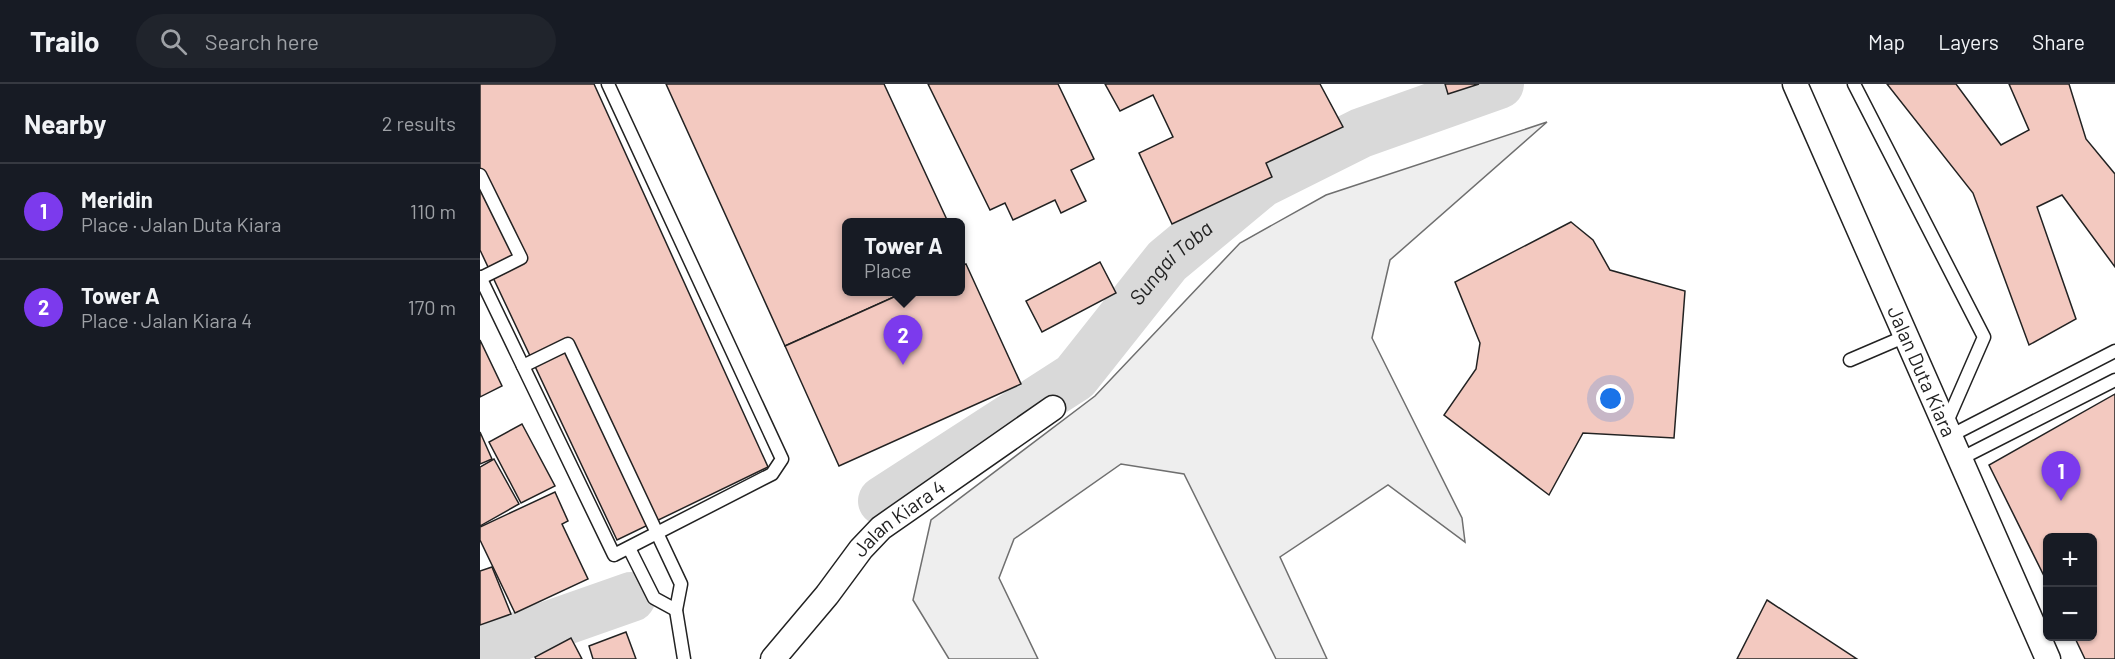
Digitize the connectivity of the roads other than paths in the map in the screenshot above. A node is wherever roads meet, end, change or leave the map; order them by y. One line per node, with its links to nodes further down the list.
1 (608, 84): 14 (lane)
2 (1795, 84): 6 (street, Jalan Duta Kiara)
3 (1854, 84): 12 (lane)
4 (480, 175): 5 (lane)
5 (480, 278): 9 (lane)
6 (1906, 336): 8 (lane); 12 (street, Jalan Duta Kiara)
7 (2115, 351): 12 (lane)
8 (1850, 360)
9 (523, 366): 14 (lane); 15 (lane)
10 (2115, 380): 13 (lane)
11 (1053, 408): 18 (street, Jalan Kiara 4)
12 (1948, 431): 13 (street, Jalan Duta Kiara)
13 (1960, 459): 19 (street, Jalan Duta Kiara)
14 (658, 533): 15 (lane); 16 (lane)
15 (629, 548): 16 (lane)
16 (676, 610): 17 (lane)
17 (684, 659)
18 (773, 659)
19 (2048, 659)

